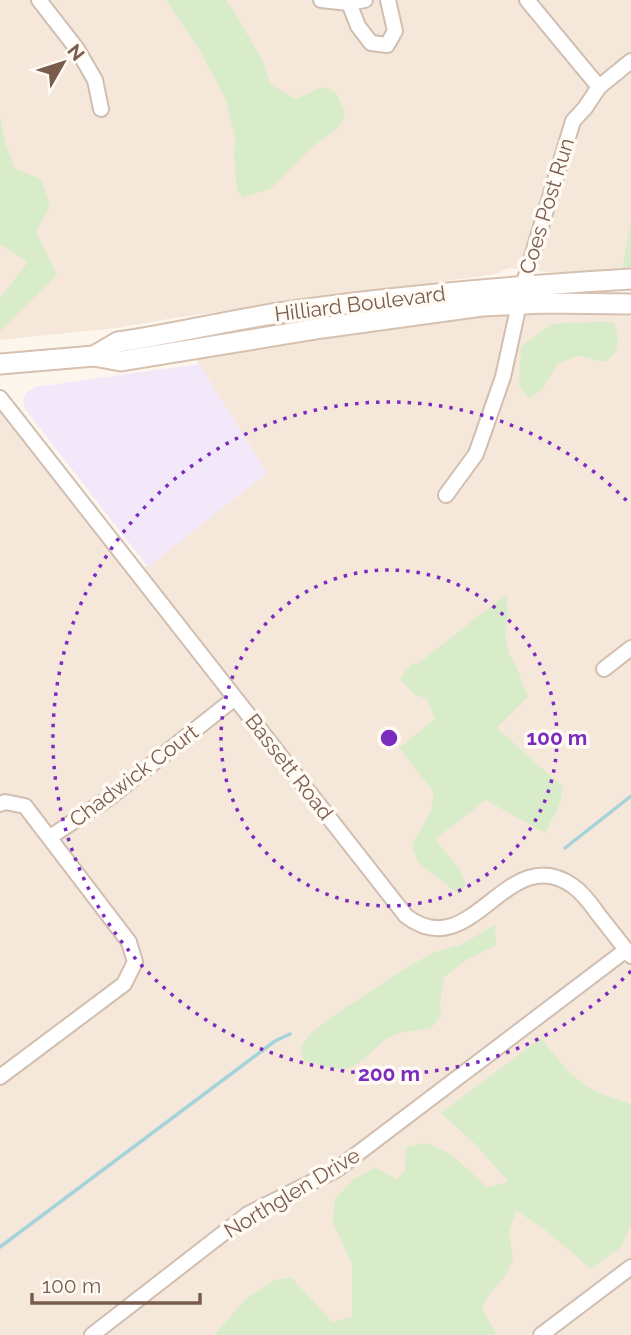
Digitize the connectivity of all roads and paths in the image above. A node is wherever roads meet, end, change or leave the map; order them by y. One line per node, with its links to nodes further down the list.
1 (39, 0): 9 (street)
2 (321, 0): 6 (street)
3 (365, 0): 6 (street)
4 (388, 0): 6 (street)
5 (527, 0): 8 (street)
6 (349, 3)
7 (631, 61): 8 (street, Coes Post Run)
8 (599, 87): 11 (street, Coes Post Run)
9 (102, 109)
10 (631, 279): 11 (main road, Hilliard Boulevard)
11 (521, 294): 12 (main road, Hilliard Boulevard); 13 (main road, Hilliard Boulevard); 15 (street, Coes Post Run)
12 (631, 303)
13 (0, 364)
14 (0, 398): 18 (street, Bassett Road)
15 (446, 495)
16 (631, 648): 17 (street)
17 (604, 669)
18 (235, 698): 20 (street, Chadwick Court); 21 (street, Bassett Road)
19 (0, 804): 20 (street, Chadwick Court)
20 (50, 837): 22 (street)
21 (629, 953): 24 (street, Northglen Drive)
22 (0, 1077)
23 (631, 1267): 25 (street)
24 (92, 1335)
25 (541, 1335)

